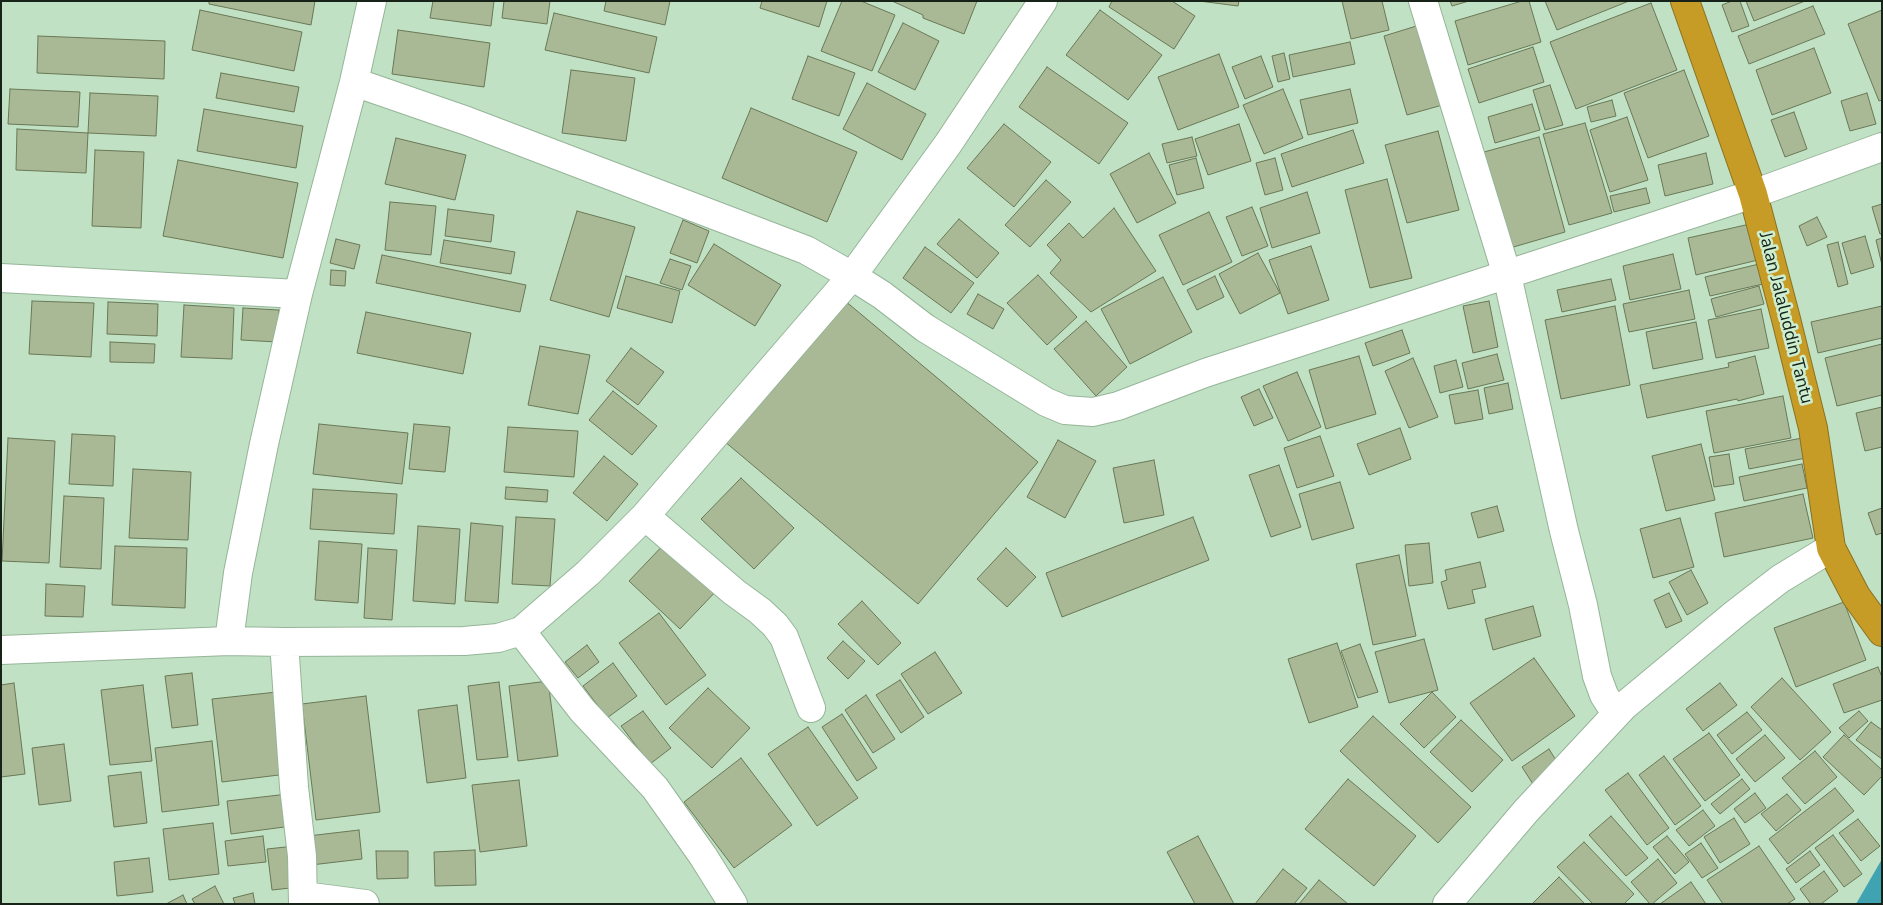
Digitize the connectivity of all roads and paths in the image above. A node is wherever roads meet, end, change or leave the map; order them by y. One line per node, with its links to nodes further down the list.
1 (372, 1): 5 (street)
2 (1043, 1): 9 (street)
3 (1424, 1): 8 (street)
4 (1685, 1): 7 (highway, Jalan Jalaluddin Tantu)
5 (354, 82): 9 (street); 11 (street)
6 (1882, 146): 7 (street)
7 (1753, 194): 8 (street); 13 (highway, Jalan Jalaluddin Tantu)
8 (1507, 274): 9 (street); 19 (street)
9 (852, 276): 12 (street)
10 (1, 278): 11 (street)
11 (298, 294): 16 (street)
12 (645, 516): 14 (street); 20 (street)
13 (1831, 548): 15 (highway, Jalan Jalaluddin Tantu); 19 (street)
14 (521, 631): 17 (street); 23 (street)
15 (1882, 632)
16 (229, 641): 17 (street); 18 (street)
17 (284, 642): 21 (street)
18 (1, 650)
19 (1624, 706): 24 (street)
20 (811, 708)
21 (304, 900): 22 (street)
22 (365, 904)
23 (733, 904)
24 (1447, 904)

